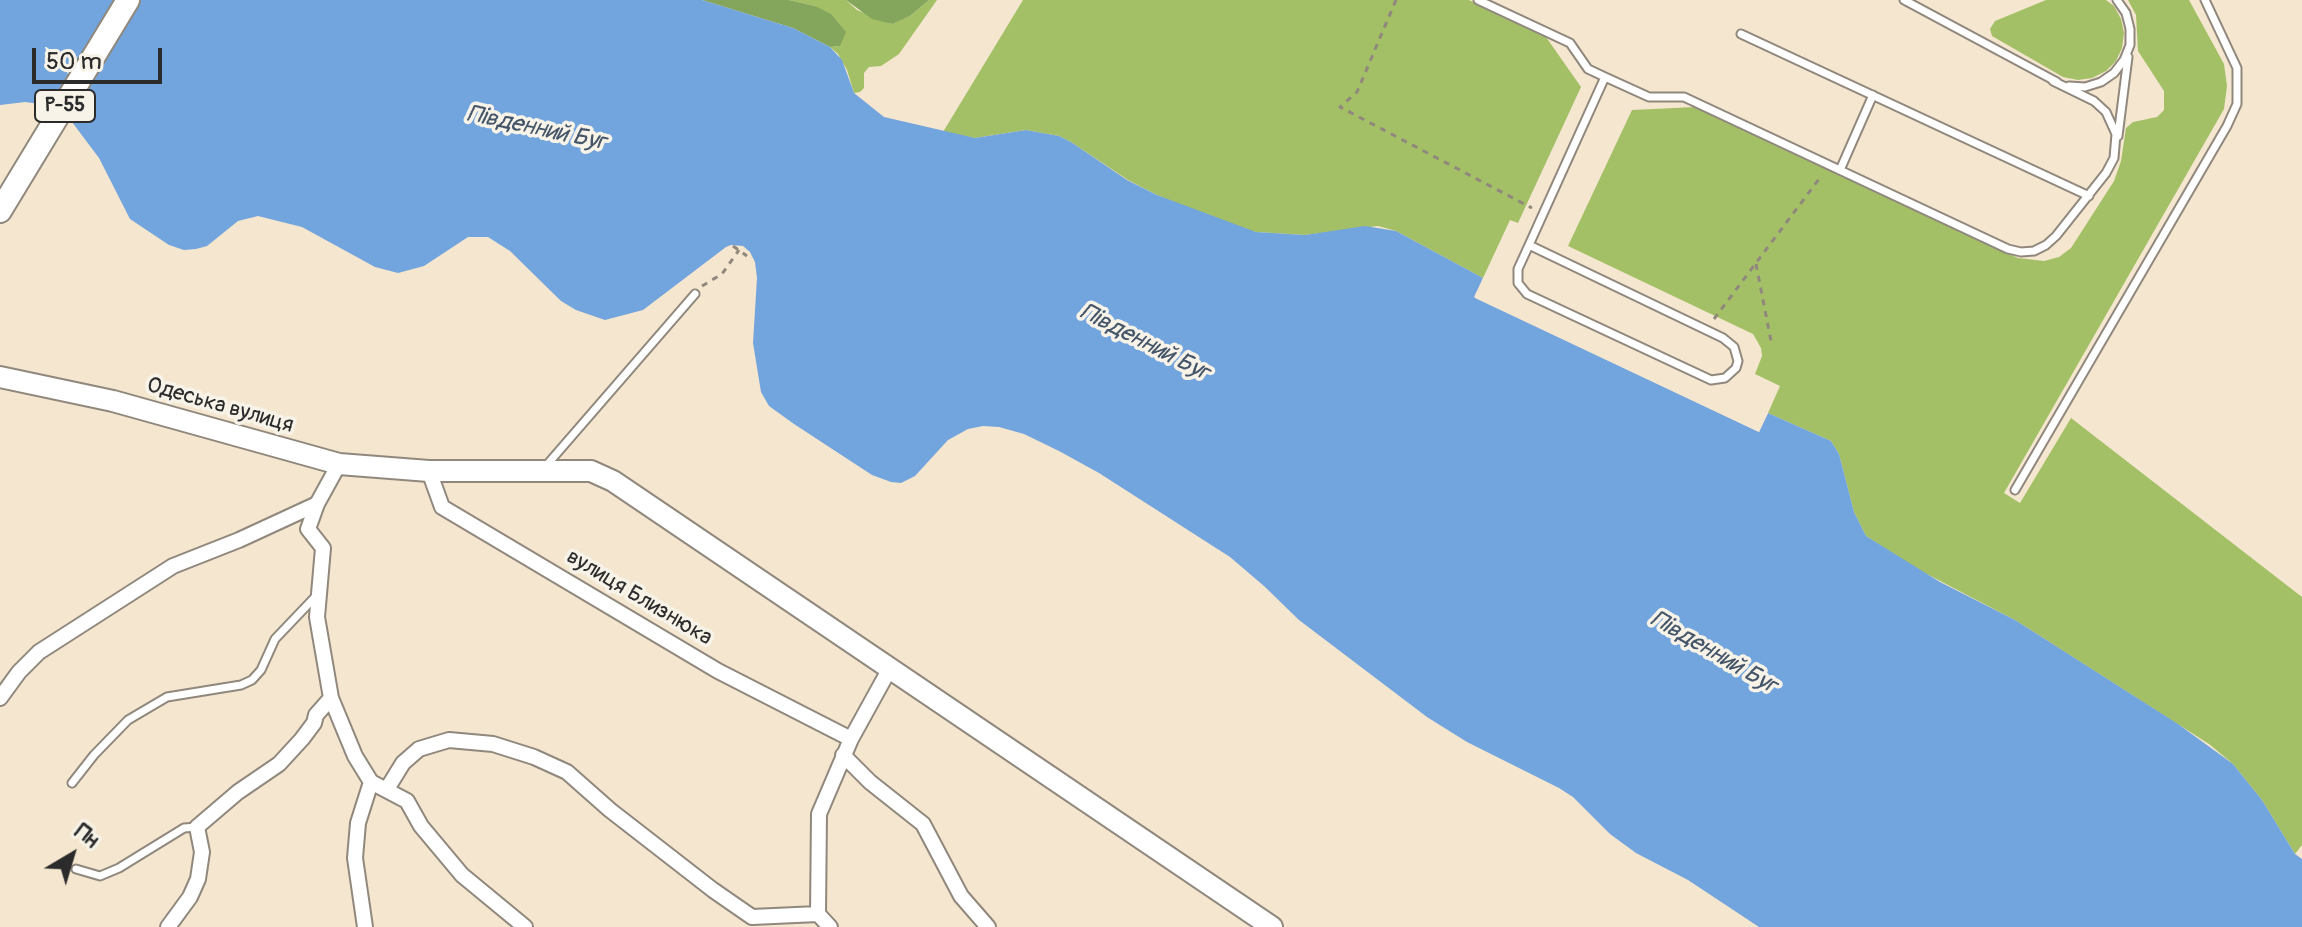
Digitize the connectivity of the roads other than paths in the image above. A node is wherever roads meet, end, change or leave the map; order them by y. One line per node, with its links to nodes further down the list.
1 (128, 0): 14 (main road, Р-55)
2 (1478, 0): 8 (lane)
3 (1904, 0): 9 (lane)
4 (2117, 0): 7 (lane)
5 (2205, 0): 21 (lane)
6 (1741, 34): 10 (lane)
7 (2130, 45): 9 (lane); 11 (lane)
8 (1605, 77): 12 (lane); 15 (lane)
9 (2053, 81): 11 (lane)
10 (1873, 95): 12 (lane); 13 (lane)
11 (2117, 142): 13 (lane)
12 (1840, 170): 13 (lane)
13 (2089, 196)
14 (0, 211)
15 (1529, 245): 15 (lane)
16 (695, 294): 20 (lane)
17 (0, 377): 18 (street, Одеська вулиця)
18 (339, 464): 19 (street, Одеська вулиця); 22 (street)
19 (429, 471): 20 (street, Одеська вулиця); 27 (street, вулиця Близнюка)
20 (541, 471): 24 (street, Одеська вулиця)
21 (2015, 490)
22 (317, 504): 23 (street); 25 (street)
23 (317, 595): 26 (street); 30 (lane)
24 (889, 670): 27 (street); 40 (street, Одеська вулиця)
25 (0, 698)
26 (331, 698): 29 (street); 32 (street)
27 (851, 739): 28 (street)
28 (843, 755): 34 (street); 39 (street)
29 (371, 782): 31 (street); 36 (street)
30 (72, 783)
31 (387, 789): 34 (street); 37 (street)
32 (197, 827): 33 (lane); 35 (street)
33 (76, 869)
34 (818, 914): 38 (street)
35 (168, 927)
36 (365, 927)
37 (525, 927)
38 (830, 927)
39 (988, 927)
40 (1272, 927)

